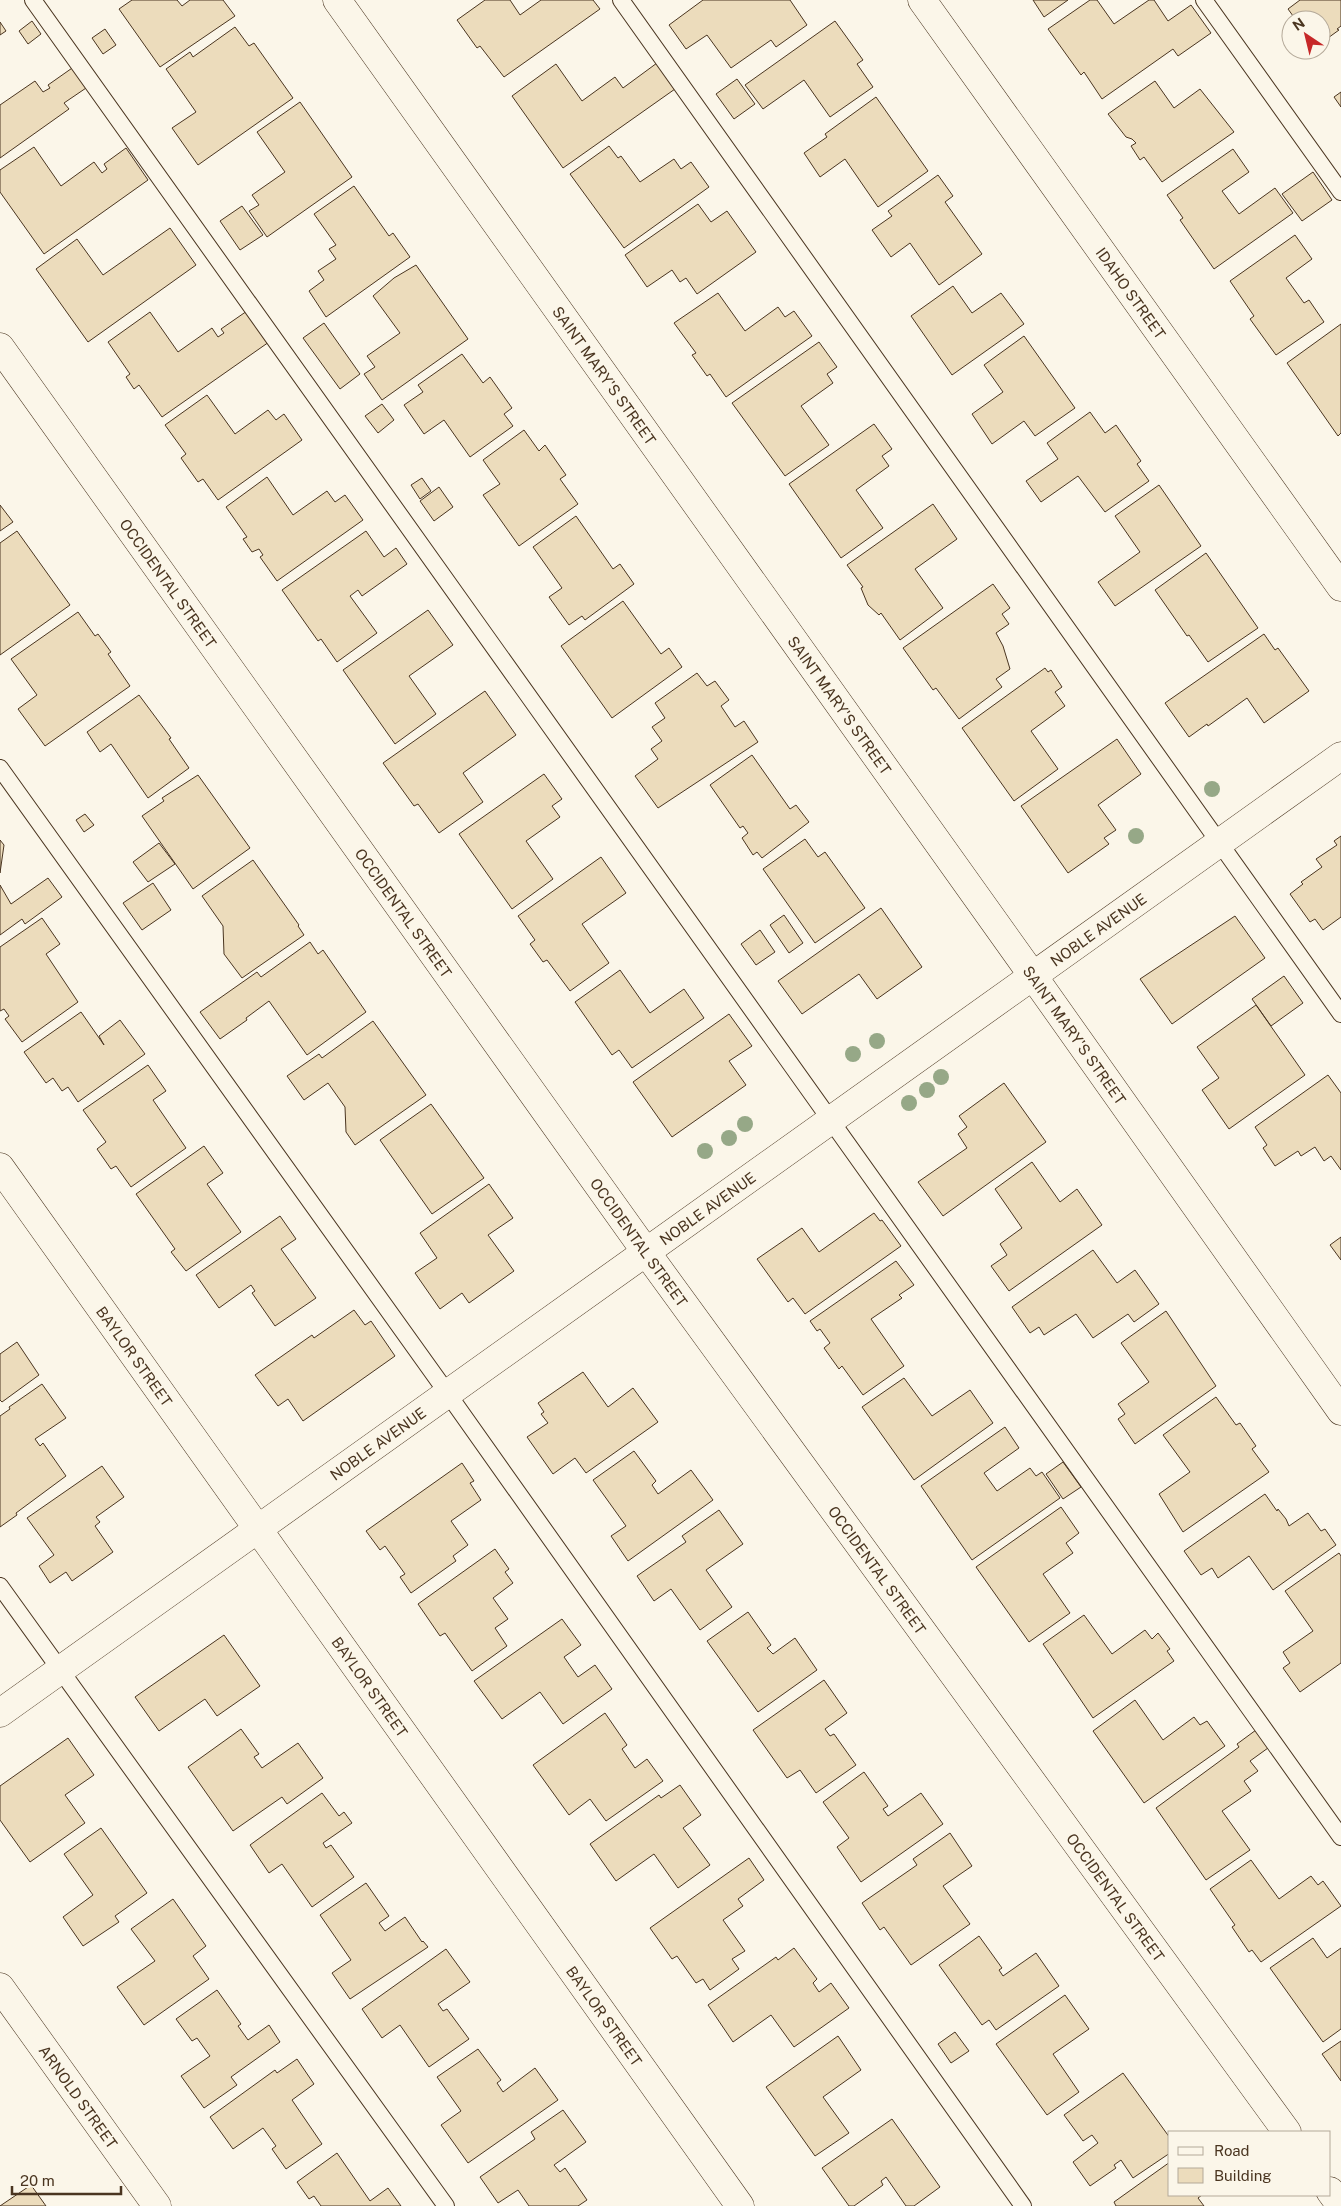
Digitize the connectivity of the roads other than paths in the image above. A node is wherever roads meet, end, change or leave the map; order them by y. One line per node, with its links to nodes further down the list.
1 (33, 0): 14 (lane)
2 (337, 0): 12 (street, SAINT MARY'S STREET)
3 (621, 0): 11 (lane)
4 (922, 0): 8 (street, IDAHO STREET)
5 (1204, 0): 6 (lane)
6 (1341, 192)
7 (0, 348): 16 (street, OCCIDENTAL STREET)
8 (1341, 587)
9 (1341, 756): 11 (street, NOBLE AVENUE)
10 (0, 768): 17 (lane)
11 (1219, 843): 12 (street, NOBLE AVENUE); 13 (lane)
12 (1033, 976): 14 (street, NOBLE AVENUE); 18 (street, SAINT MARY'S STREET)
13 (1341, 1014)
14 (831, 1120): 16 (street, NOBLE AVENUE); 23 (lane)
15 (0, 1167): 19 (street, BAYLOR STREET)
16 (646, 1252): 17 (street, NOBLE AVENUE); 25 (street, OCCIDENTAL STREET)
17 (448, 1394): 19 (street, NOBLE AVENUE); 30 (lane)
18 (1341, 1411)
19 (258, 1529): 21 (street, NOBLE AVENUE); 29 (street, BAYLOR STREET)
20 (0, 1586): 21 (lane)
21 (60, 1670): 22 (street, NOBLE AVENUE); 28 (lane)
22 (0, 1713)
23 (1341, 1837)
24 (0, 1987): 27 (street, ARNOLD STREET)
25 (1286, 2131)
26 (1331, 2192): 31 (street)
27 (157, 2206)
28 (446, 2206)
29 (740, 2206)
30 (1023, 2206)
31 (1341, 2206)

